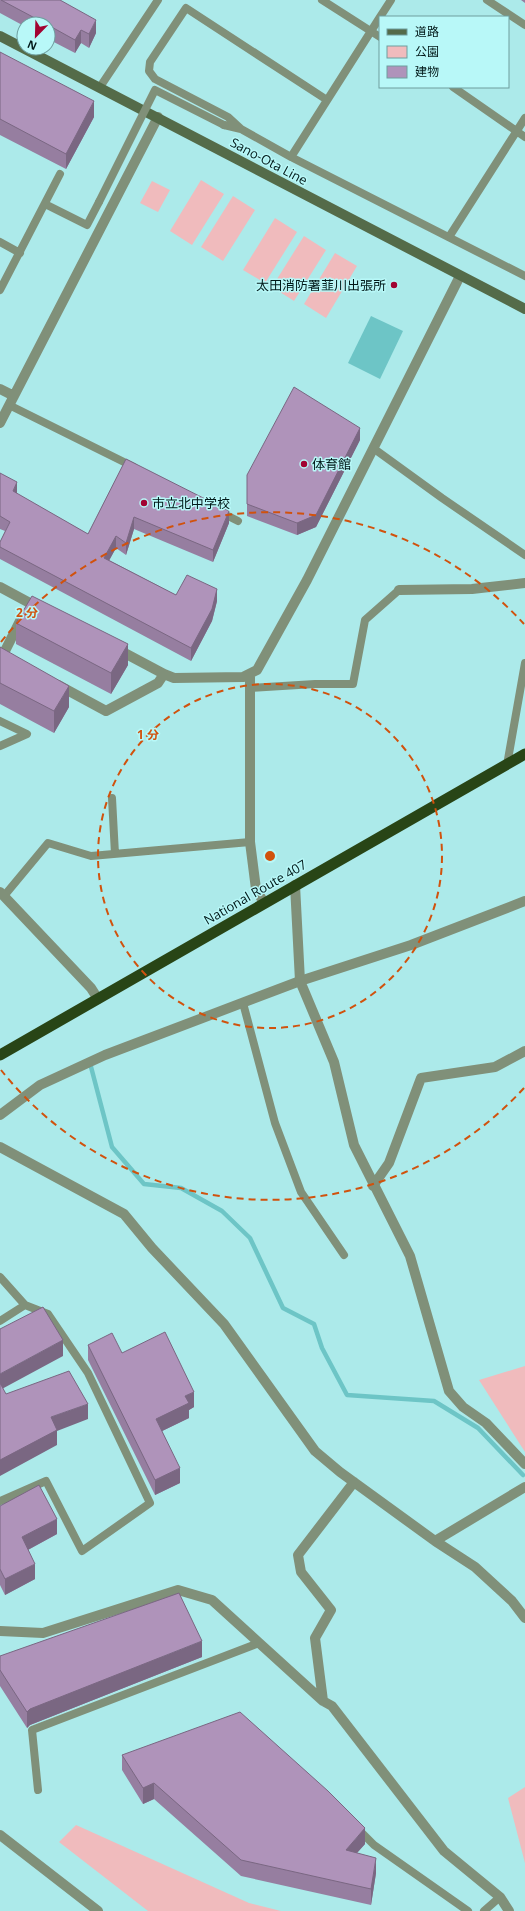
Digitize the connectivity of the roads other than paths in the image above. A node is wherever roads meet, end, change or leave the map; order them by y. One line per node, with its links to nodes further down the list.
1 (158, 0): 11 (lane)
2 (322, 0): 8 (lane)
3 (391, 0): 5 (lane)
4 (488, 0): 7 (lane)
5 (381, 16)
6 (379, 19): 8 (lane)
7 (525, 25)
8 (372, 31): 10 (lane); 13 (lane)
9 (0, 36): 11 (main road, Sano-Ota Line)
10 (379, 36)
11 (100, 87): 14 (main road, Sano-Ota Line)
12 (454, 88): 17 (lane)
13 (327, 100): 16 (lane); 19 (lane)
14 (158, 117): 25 (main road, Sano-Ota Line); 30 (street)
15 (525, 118): 17 (lane)
16 (241, 129): 19 (lane); 21 (lane, bridge)
17 (517, 131): 18 (lane); 22 (lane)
18 (525, 137)
19 (291, 157): 22 (lane)
20 (60, 174): 21 (lane)
21 (45, 204): 24 (lane)
22 (449, 237): 26 (lane)
23 (0, 242): 24 (lane)
24 (20, 253): 27 (lane)
25 (460, 276): 28 (main road, Sano-Ota Line); 32 (street)
26 (525, 276)
27 (0, 290)
28 (525, 309)
29 (0, 389): 30 (street)
30 (12, 400): 31 (street); 33 (lane)
31 (0, 422)
32 (373, 448): 36 (lane); 46 (street)
33 (145, 473)
34 (211, 507): 35 (lane)
35 (238, 521)
36 (525, 555)
37 (525, 583): 39 (street)
38 (0, 587): 40 (street)
39 (399, 590): 48 (lane)
40 (29, 602): 41 (street); 43 (street)
41 (49, 613)
42 (110, 645): 45 (street)
43 (4, 659)
44 (525, 663): 52 (lane)
45 (164, 674): 46 (street); 47 (street)
46 (250, 674): 48 (street)
47 (51, 682)
48 (250, 688): 54 (street)
49 (0, 721): 50 (lane)
50 (0, 746)
51 (525, 754): 52 (highway, National Route 407)
52 (507, 764): 56 (highway, National Route 407)
53 (112, 798): 55 (lane)
54 (250, 842): 55 (lane); 59 (street)
55 (115, 854): 57 (lane)
56 (295, 885): 59 (highway, National Route 407); 60 (street)
57 (2, 894): 61 (street)
58 (525, 901): 60 (street)
59 (264, 903): 61 (highway, National Route 407)
60 (300, 981): 62 (street); 67 (street)
61 (98, 998): 64 (highway, National Route 407)
62 (243, 1003): 65 (street); 68 (lane)
63 (525, 1051): 67 (street)
64 (0, 1055)
65 (0, 1115)
66 (0, 1147): 73 (street)
67 (373, 1186): 72 (street)
68 (344, 1255)
69 (0, 1277): 70 (lane)
70 (25, 1305): 71 (lane); 75 (lane)
71 (0, 1321)
72 (525, 1464)
73 (354, 1482): 76 (street); 80 (street)
74 (525, 1487): 76 (street)
75 (0, 1501)
76 (435, 1540): 77 (street)
77 (525, 1618)
78 (0, 1631): 79 (street)
79 (260, 1643): 80 (street); 81 (lane)
80 (323, 1701): 84 (street)
81 (38, 1790)
82 (352, 1823): 86 (lane)
83 (0, 1835): 85 (street)
84 (500, 1897): 87 (lane); 88 (street)
85 (98, 1911)
86 (468, 1911)
87 (484, 1911)
88 (509, 1911)

